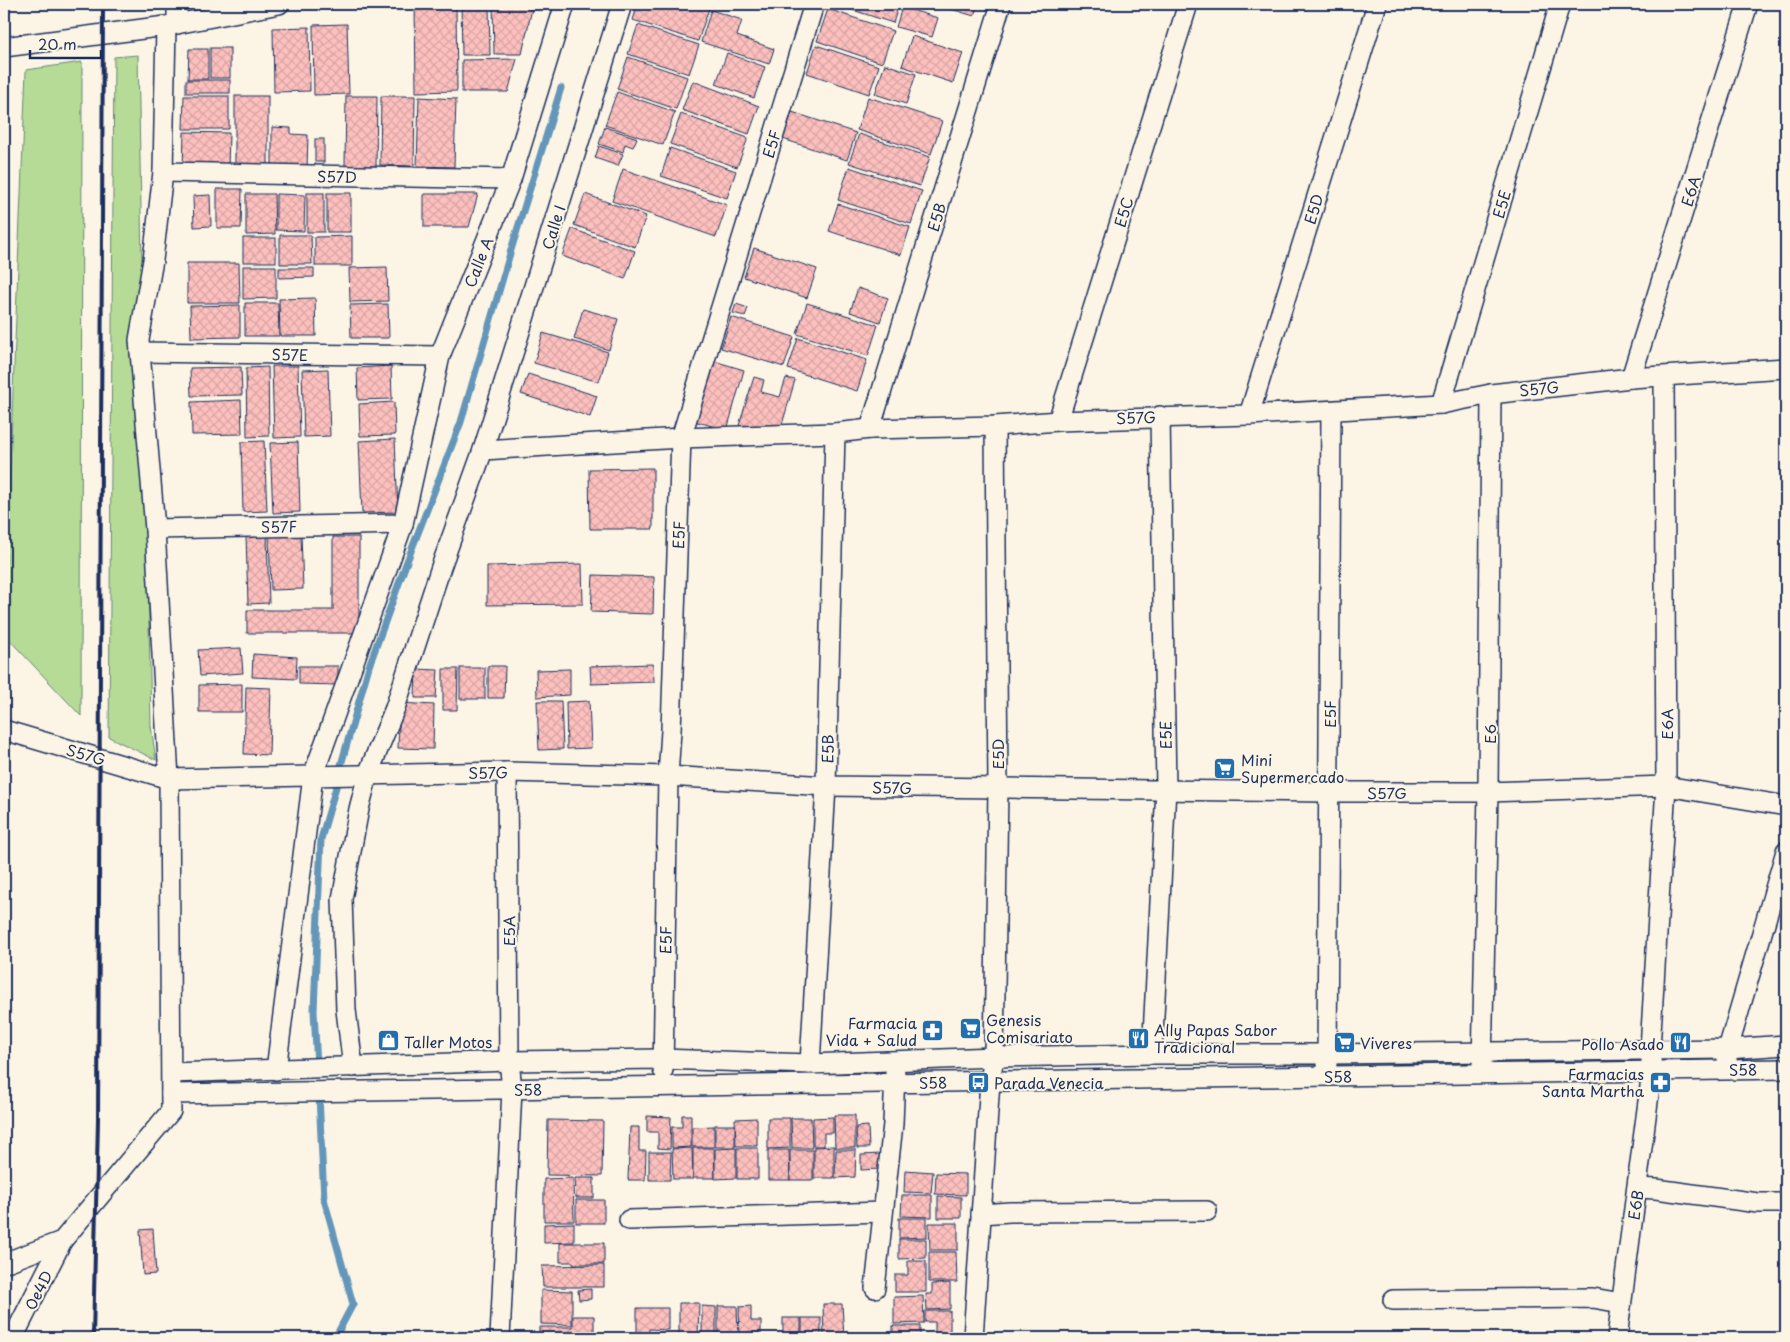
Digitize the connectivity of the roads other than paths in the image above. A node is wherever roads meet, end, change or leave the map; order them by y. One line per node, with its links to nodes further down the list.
1 (176, 4): 11 (street, Oe4D)
2 (279, 4): 11 (street)
3 (565, 4): 14 (street, Calle A)
4 (622, 4): 30 (street, Calle I)
5 (814, 4): 29 (street, E5F)
6 (1001, 4): 27 (street, E5B)
7 (1188, 4): 25 (street, E5C)
8 (1377, 4): 23 (street, E5D)
9 (1560, 4): 21 (street, E5E)
10 (1748, 4): 19 (street, E6A)
11 (171, 25): 12 (street); 13 (street, Oe4D)
12 (4, 47)
13 (163, 172): 14 (street, S57D); 15 (street, Oe4D)
14 (511, 180): 16 (street, Calle A)
15 (140, 352): 16 (street, S57E); 32 (street, Oe4D)
16 (440, 356): 31 (street, Calle A)
17 (1786, 368): 18 (street, S57G)
18 (1664, 377): 19 (street, S57G); 40 (street, E6A)
19 (1631, 378): 20 (street, S57G)
20 (1491, 394): 21 (street, S57G); 44 (street, E6)
21 (1441, 404): 22 (street, S57G)
22 (1331, 411): 23 (street, S57G); 43 (street, E5F)
23 (1250, 415): 24 (street, S57G)
24 (1160, 416): 25 (street, S57G); 42 (street, E5E)
25 (1058, 421): 26 (street, S57G)
26 (995, 426): 27 (street, S57G); 41 (street, E5D)
27 (870, 430): 28 (street, S57G)
28 (835, 433): 29 (street, S57G); 39 (street, E5B)
29 (682, 438): 30 (street, S57G); 37 (street, E5F)
30 (483, 450): 35 (street, Calle I)
31 (403, 524): 32 (street, S57F); 36 (street, Calle A)
32 (155, 528): 38 (street, Oe4D)
33 (4, 730): 38 (street, S57G)
34 (507, 772): 35 (street, S57G); 37 (street, S57G); 55 (street, E5A)
35 (368, 774): 36 (street, S57G); 58 (street, Calle I)
36 (313, 776): 38 (street, S57G); 60 (street, Calle A)
37 (668, 776): 39 (street, S57G); 54 (street, E5F)
38 (170, 779): 63 (street, Oe4D)
39 (826, 786): 41 (street, S57G); 57 (street, E5B)
40 (1666, 786): 44 (street, S57G); 45 (street, S57G); 48 (street, E6A)
41 (998, 788): 42 (street, S57G); 53 (street, E5D)
42 (1166, 789): 43 (street, S57G); 51 (street, E5E)
43 (1329, 792): 44 (street, S57G); 52 (street, E5F)
44 (1488, 792): 50 (street, E6)
45 (1786, 806)
46 (1786, 851): 49 (street)
47 (1786, 1045): 49 (street, S58)
48 (1650, 1049): 49 (street, S58); 50 (street, S58); 62 (street, E6A)
49 (1728, 1049): 61 (street)
50 (1481, 1052): 52 (street, S58); 64 (street, E6)
51 (1152, 1054): 52 (street, S58); 53 (street, S58)
52 (1328, 1054): 65 (street, E5F)
53 (994, 1057): 56 (street, S58); 66 (street, E5D)
54 (662, 1059): 55 (street, S58); 57 (street, S58); 68 (street, E5F)
55 (509, 1061): 58 (street, S58); 69 (street, E5A)
56 (894, 1061): 57 (street, S58); 67 (street)
57 (810, 1064)
58 (353, 1067): 60 (street, S58)
59 (1786, 1069): 61 (street, S58)
60 (276, 1070): 63 (street, S58)
61 (1726, 1070): 62 (street, S58)
62 (1652, 1071): 64 (street, S58); 71 (street, E6B)
63 (172, 1073): 70 (street, Oe4D)
64 (1482, 1074): 65 (street, S58)
65 (1327, 1076): 66 (street, S58)
66 (990, 1081): 67 (street, S58); 75 (street, E5D)
67 (895, 1083): 68 (street, S58); 74 (street)
68 (664, 1087): 69 (street, S58)
69 (512, 1089): 70 (street, S58); 83 (street, E5A)
70 (171, 1094): 77 (street, Oe4D)
71 (1637, 1188): 72 (street); 81 (street, E6B)
72 (1786, 1202)
73 (1207, 1211): 75 (street)
74 (883, 1212): 76 (street); 79 (street)
75 (982, 1214): 84 (street, E5D)
76 (629, 1220)
77 (62, 1241): 78 (street); 82 (street, Oe4D)
78 (4, 1263)
79 (875, 1288)
80 (1393, 1300): 81 (street)
81 (1621, 1303): 85 (street, E6B)
82 (13, 1338)
83 (500, 1338)
84 (973, 1338)
85 (1617, 1338)

